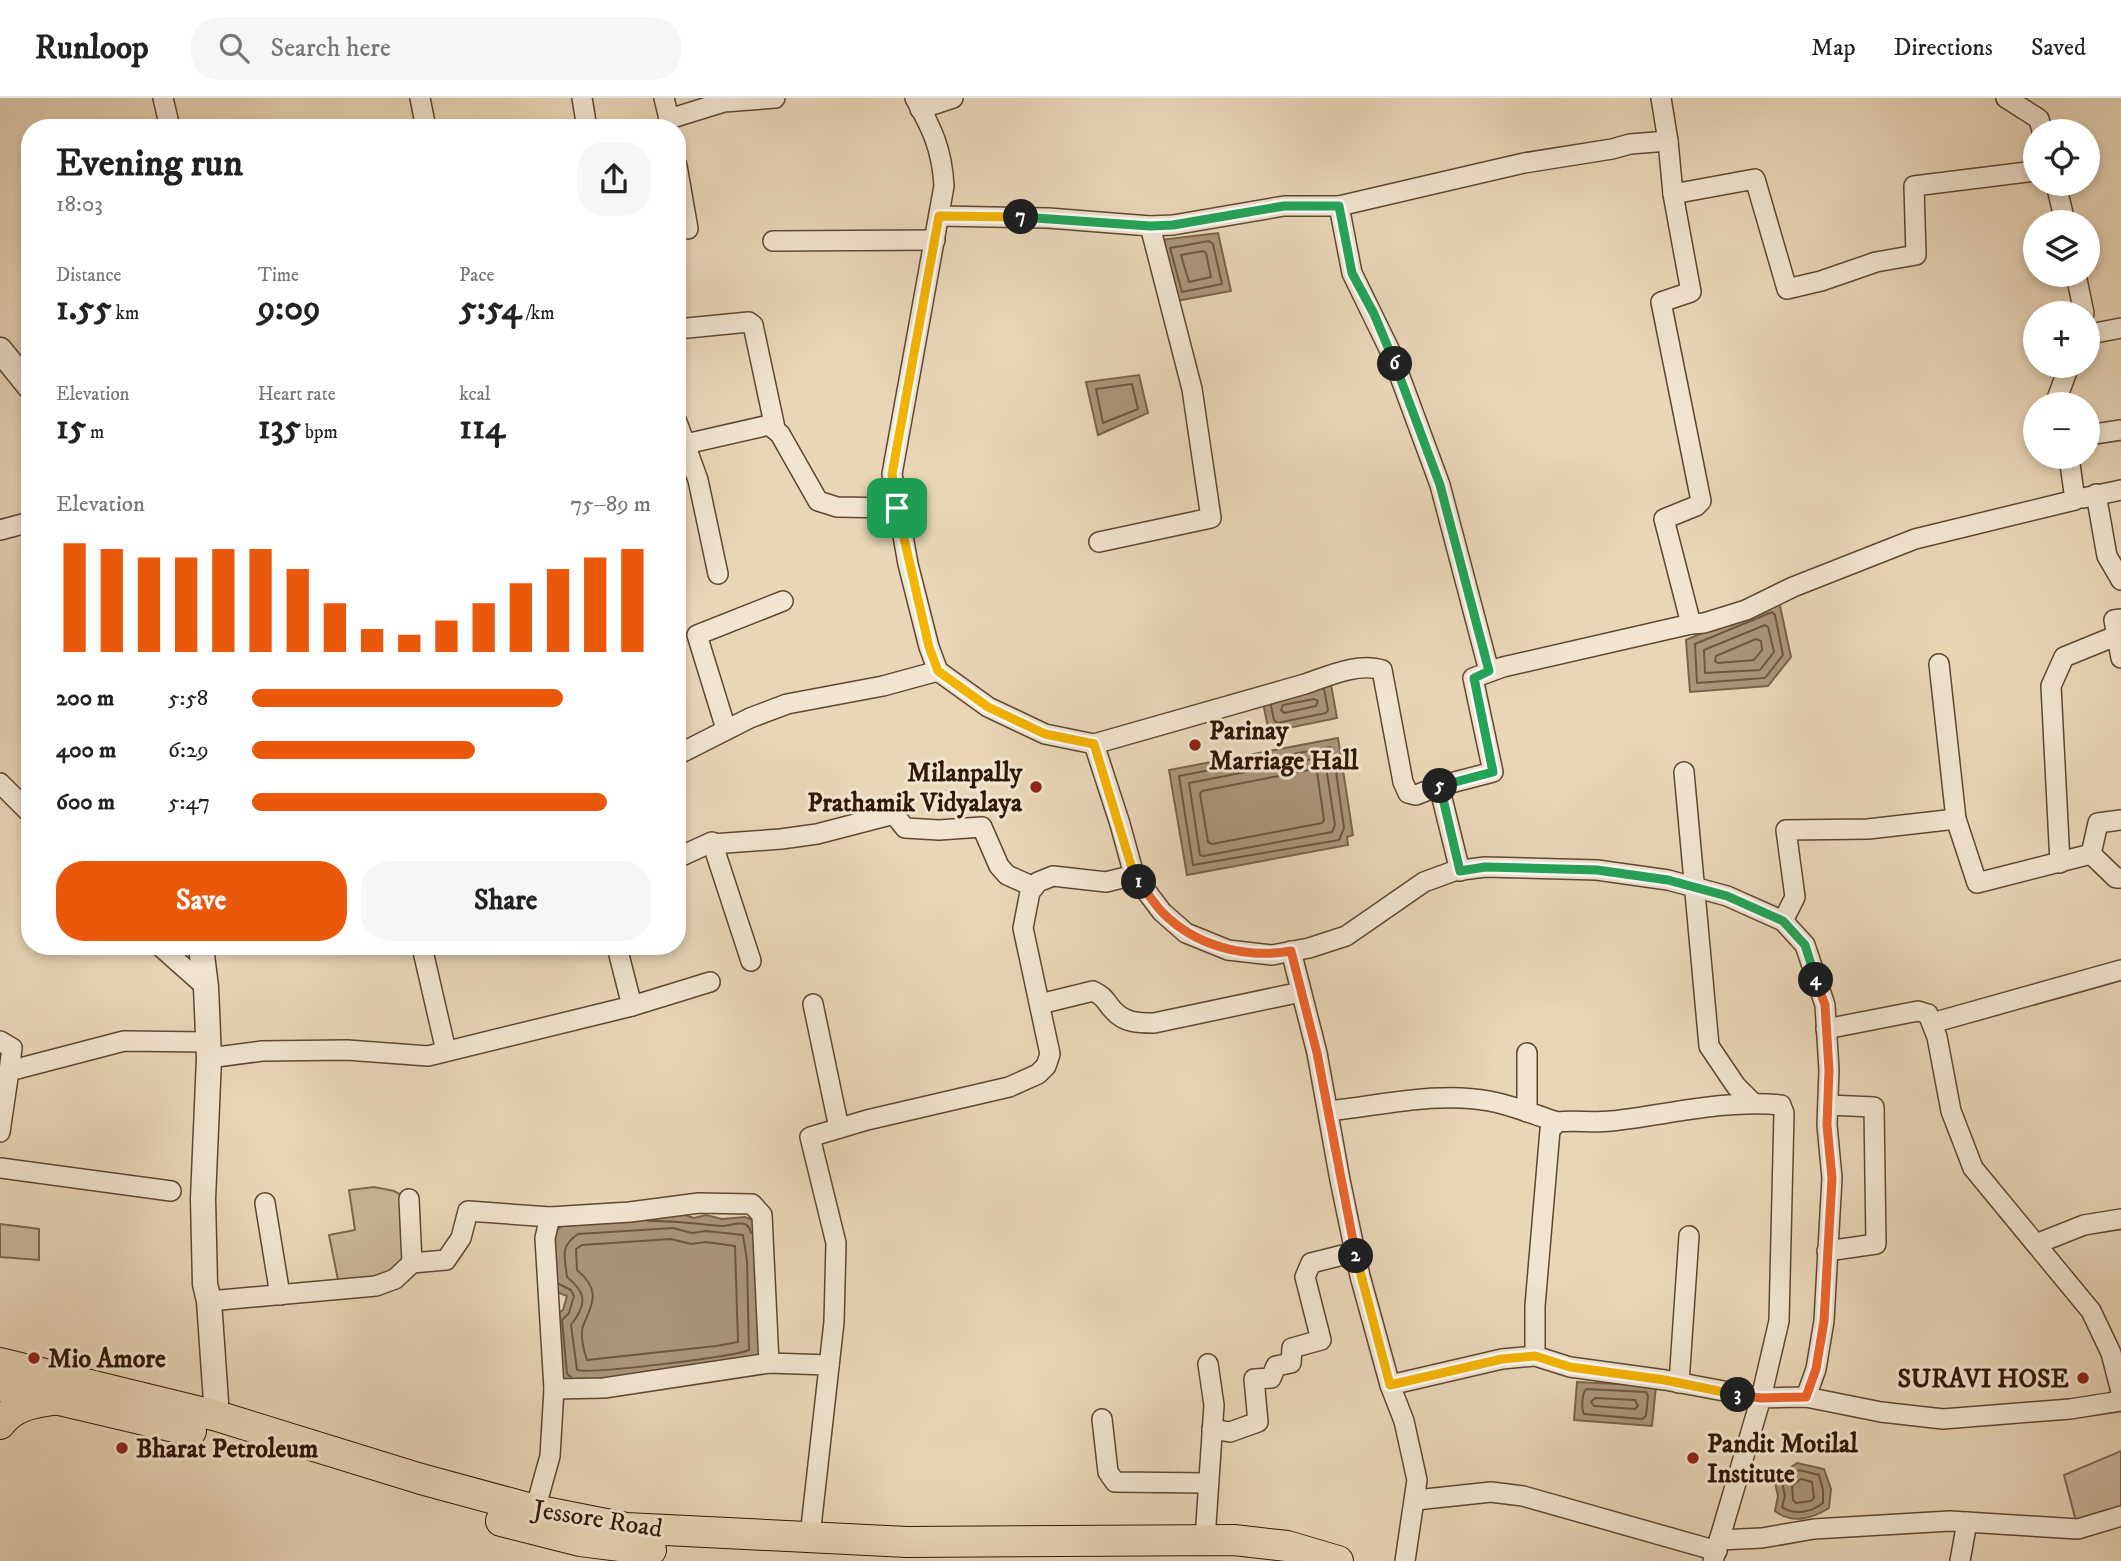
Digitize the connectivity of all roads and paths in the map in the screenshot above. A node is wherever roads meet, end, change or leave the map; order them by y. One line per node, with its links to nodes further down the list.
1 (163, 98): 10 (street)
2 (420, 98): 11 (street)
3 (582, 98): 12 (street)
4 (664, 98): 13 (street)
5 (775, 98): 14 (street)
6 (953, 98): 9 (street)
7 (1661, 98): 16 (street)
8 (2019, 101): 15 (street)
9 (917, 103): 20 (street)
10 (168, 119)
11 (424, 119)
12 (586, 119)
13 (669, 119)
14 (681, 119)
15 (2038, 119)
16 (1668, 141): 18 (street); 19 (street)
17 (2023, 172): 18 (street)
18 (1673, 194): 47 (street)
19 (1339, 206): 22 (street); 52 (street)
20 (939, 216): 22 (street); 24 (street)
21 (686, 218): 23 (street)
22 (1150, 226): 43 (street)
23 (688, 229)
24 (935, 240): 25 (street); 40 (street)
25 (773, 242)
26 (686, 328): 31 (street)
27 (2121, 328): 28 (street)
28 (2100, 332)
29 (0, 350): 30 (street)
30 (21, 376)
31 (775, 428): 34 (street); 40 (street)
32 (2121, 430): 33 (street)
33 (2100, 433)
34 (686, 443)
35 (686, 453): 44 (street)
36 (2071, 469): 39 (street)
37 (2121, 490): 38 (street)
38 (2096, 495): 39 (street); 45 (street)
39 (2075, 500): 47 (street)
40 (897, 508): 51 (street)
41 (21, 524): 42 (street)
42 (0, 530)
43 (1099, 542)
44 (718, 574)
45 (2121, 580)
46 (783, 601): 53 (street)
47 (1691, 624): 52 (street)
48 (2119, 627): 49 (street); 65 (street)
49 (2121, 658)
50 (1939, 664): 60 (street)
51 (938, 671): 53 (street); 54 (street)
52 (1489, 671): 58 (street)
53 (726, 729): 55 (street)
54 (1094, 744): 58 (street); 67 (street)
55 (686, 751)
56 (1684, 772): 70 (street)
57 (0, 783): 59 (street)
58 (1439, 786): 66 (street)
59 (21, 804)
60 (1955, 819): 65 (street); 71 (street)
61 (2121, 820): 64 (street)
62 (712, 844): 63 (street); 69 (street); 77 (street)
63 (686, 854)
64 (2091, 854): 65 (street); 68 (street)
65 (2060, 863)
66 (1460, 871): 70 (street); 72 (street)
67 (1134, 875): 69 (street); 72 (street)
68 (2121, 878)
69 (1034, 887): 82 (street)
70 (1694, 887): 71 (street); 92 (street)
71 (1783, 921): 86 (street)
72 (1291, 951): 81 (street)
73 (170, 955): 80 (street)
74 (202, 955): 80 (street)
75 (424, 955): 89 (street)
76 (619, 955): 84 (street)
77 (751, 961)
78 (2121, 970): 85 (street)
79 (710, 982): 84 (street)
80 (206, 987): 88 (street)
81 (1301, 992): 82 (street); 95 (street)
82 (1040, 1003): 98 (street)
83 (813, 1004): 98 (street)
84 (632, 1006): 89 (street)
85 (1932, 1023): 86 (street); 107 (street)
86 (1826, 1029): 93 (street)
87 (0, 1041): 91 (street)
88 (208, 1050): 89 (street); 91 (street); 112 (street)
89 (446, 1051)
90 (1527, 1053): 96 (street)
91 (9, 1071): 94 (street)
92 (1753, 1103): 97 (street); 124 (street)
93 (1828, 1105): 108 (street); 108 (street)
94 (1, 1106): 99 (street)
95 (1328, 1111): 96 (street); 109 (street)
96 (1527, 1112): 97 (street)
97 (1557, 1122): 113 (street)
98 (839, 1128): 117 (street)
99 (0, 1132)
100 (0, 1168): 101 (street)
101 (171, 1191)
102 (409, 1199): 110 (street)
103 (265, 1203): 111 (street)
104 (550, 1217): 110 (street); 115 (street); 121 (street)
105 (2121, 1219): 107 (street)
106 (1689, 1236): 118 (street)
107 (2036, 1244): 122 (street)
108 (1827, 1251): 123 (street)
109 (1355, 1252): 119 (street); 130 (street)
110 (412, 1263): 111 (street)
111 (280, 1295): 112 (street)
112 (209, 1301): 127 (street)
113 (1535, 1356): 118 (street); 119 (street)
114 (0, 1363): 127 (main road, Jessore Road)
115 (769, 1363): 117 (street); 121 (street)
116 (1208, 1364): 130 (street)
117 (829, 1365): 136 (street)
118 (1679, 1382): 124 (street)
119 (1390, 1385): 132 (street)
120 (0, 1386): 125 (main road, Jessore Road)
121 (554, 1389): 133 (street)
122 (2121, 1392)
123 (1806, 1397): 124 (street); 126 (street)
124 (1761, 1398): 138 (street)
125 (57, 1399): 129 (main road); 139 (main road, Jessore Road)
126 (2121, 1401)
127 (217, 1416): 133 (main road, Jessore Road)
128 (1102, 1419): 131 (street)
129 (0, 1424)
130 (1212, 1429): 131 (street)
131 (1208, 1483): 137 (street)
132 (1416, 1500): 138 (street); 141 (street)
133 (536, 1510): 136 (main road, Jessore Road)
134 (2121, 1516): 135 (street)
135 (1967, 1522): 138 (street); 142 (street)
136 (810, 1536): 137 (main road, Jessore Road)
137 (1205, 1539): 140 (main road, Jessore Road)
138 (1716, 1550)
139 (907, 1561)
140 (1338, 1561)
141 (1405, 1561)
142 (1960, 1561)

